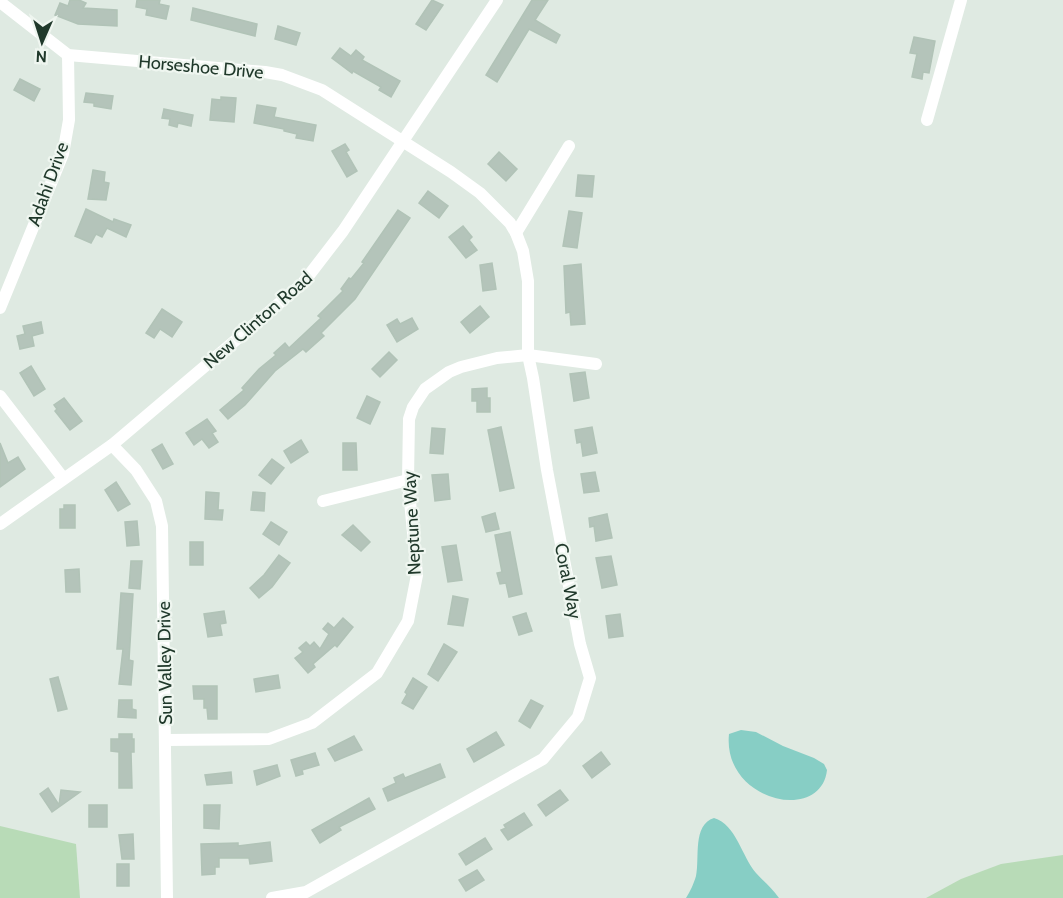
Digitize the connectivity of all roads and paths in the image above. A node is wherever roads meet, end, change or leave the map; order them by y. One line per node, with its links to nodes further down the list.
1 (497, 0): 6 (street, New Clinton Road)
2 (961, 0): 5 (street)
3 (0, 2): 4 (street)
4 (68, 55): 6 (street, Horseshoe Drive); 9 (street, Adahi Drive)
5 (927, 120)
6 (403, 141): 8 (street, Coral Way); 13 (street, New Clinton Road)
7 (569, 146): 8 (street)
8 (516, 233): 10 (street, Coral Way)
9 (0, 308)
10 (528, 356): 11 (street, Neptune Way); 15 (street, Neptune Way); 20 (street, Coral Way)
11 (596, 364)
12 (0, 396): 14 (street)
13 (112, 445): 14 (street, New Clinton Road); 18 (street, Sun Valley Drive)
14 (63, 478): 17 (street, New Clinton Road)
15 (408, 480): 16 (street); 18 (street, Neptune Way)
16 (322, 501)
17 (0, 524)
18 (166, 740): 19 (street, Sun Valley Drive)
19 (167, 898)
20 (272, 898)

